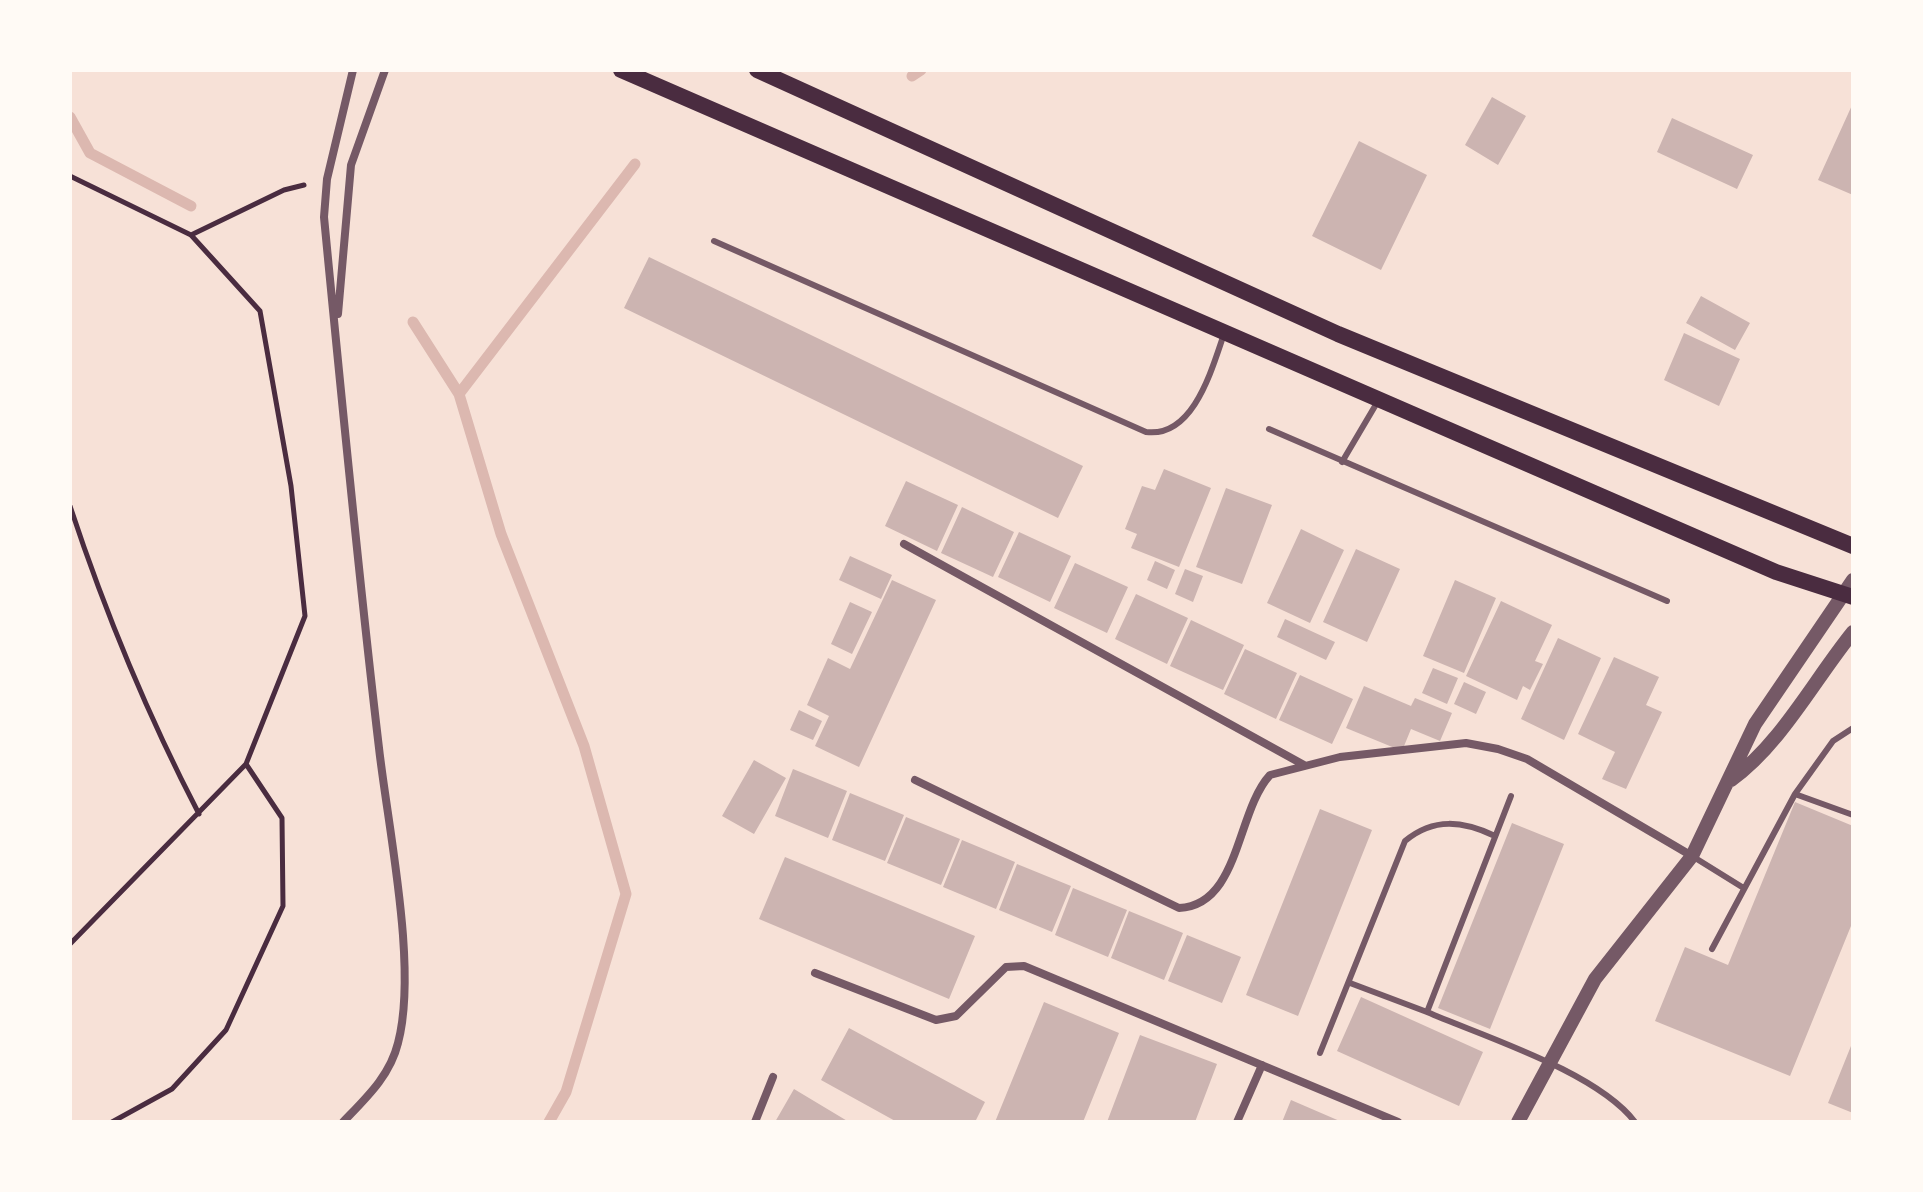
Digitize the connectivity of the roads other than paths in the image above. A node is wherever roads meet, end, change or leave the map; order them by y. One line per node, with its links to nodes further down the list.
1 (353, 70): 7 (street)
2 (385, 70): 7 (street)
3 (621, 70): 6 (main road)
4 (757, 70): 12 (main road)
5 (714, 241): 6 (lane)
6 (1226, 331): 8 (main road)
7 (336, 339): 34 (street)
8 (1380, 398): 10 (lane); 13 (main road)
9 (1269, 429): 10 (lane)
10 (1342, 462): 14 (lane)
11 (904, 544): 17 (street)
12 (1853, 546)
13 (1850, 591): 19 (street)
14 (1667, 601)
15 (1853, 632): 19 (street)
16 (1853, 728): 20 (lane)
17 (1304, 765): 18 (street); 24 (street)
18 (915, 780)
19 (1730, 781): 24 (street)
20 (1795, 794): 22 (lane); 25 (lane)
21 (1511, 796): 23 (lane)
22 (1853, 815)
23 (1495, 836): 28 (lane); 29 (lane)
24 (1692, 856): 25 (lane); 31 (street)
25 (1742, 887): 26 (lane)
26 (1712, 949)
27 (815, 973): 32 (street)
28 (1350, 983): 29 (lane); 30 (lane)
29 (1427, 1012): 31 (lane)
30 (1320, 1053)
31 (1549, 1063): 38 (street); 39 (lane)
32 (1262, 1065): 36 (street); 37 (street)
33 (773, 1077): 35 (street)
34 (343, 1122)
35 (755, 1122)
36 (1237, 1122)
37 (1398, 1122)
38 (1518, 1122)
39 (1635, 1122)

